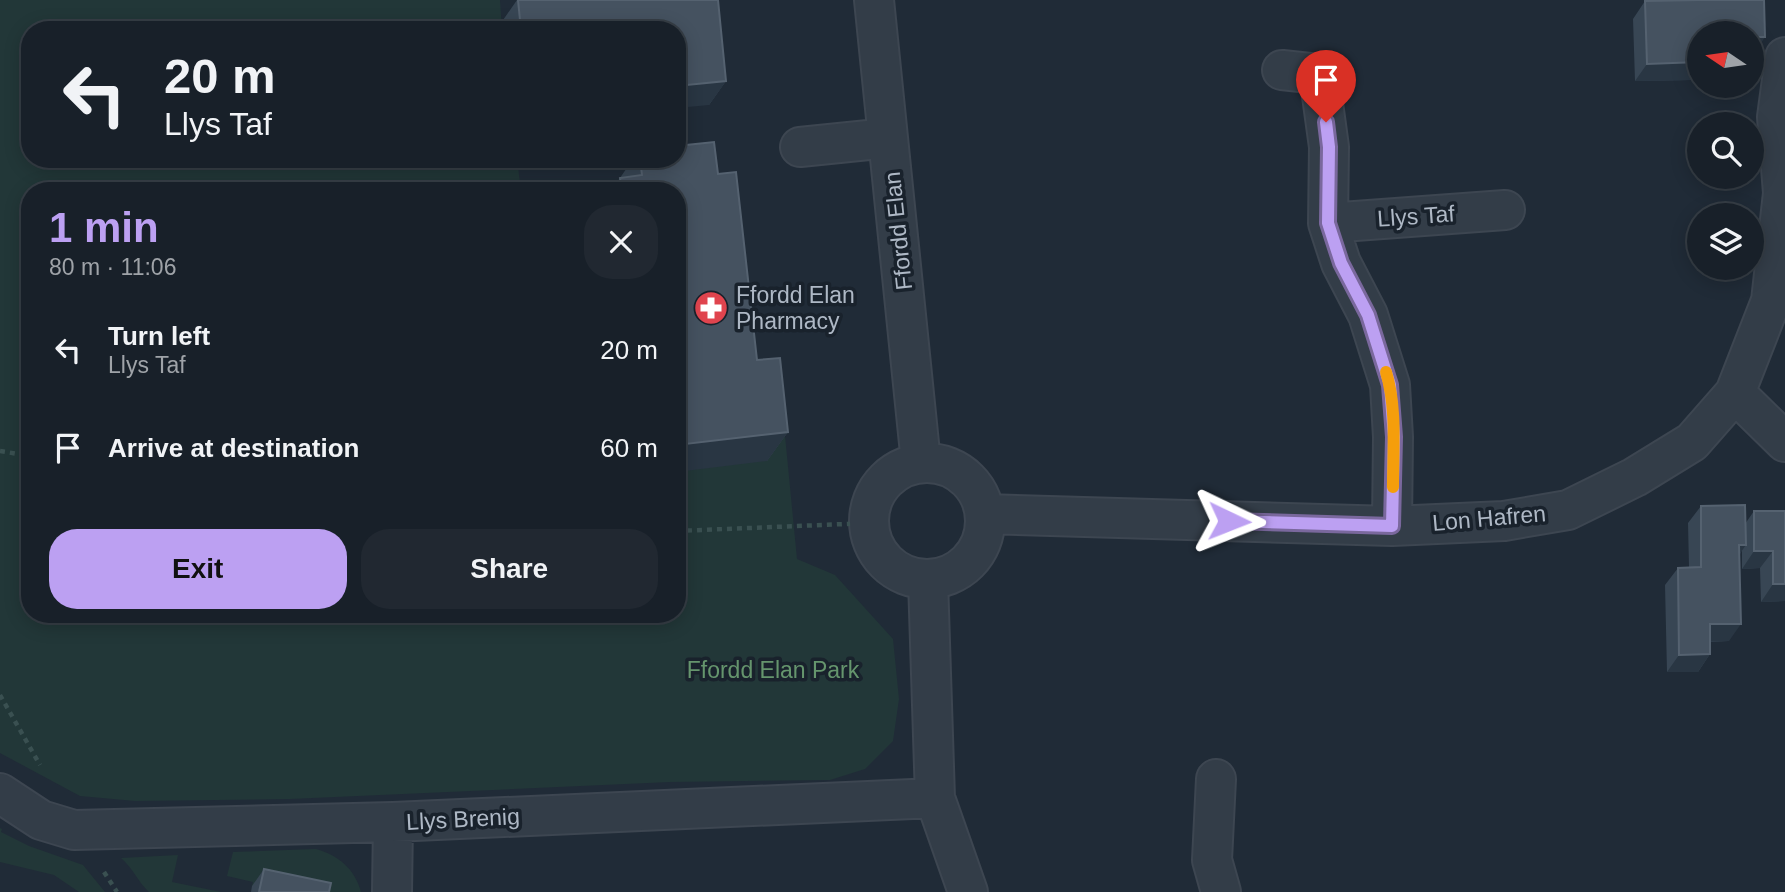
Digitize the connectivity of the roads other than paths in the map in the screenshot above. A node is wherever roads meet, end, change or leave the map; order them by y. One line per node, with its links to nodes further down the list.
1 (874, 0): 4 (street, Ffordd Elan)
2 (1785, 57): 6 (street, Lon Hafren)
3 (1282, 70): 8 (street)
4 (888, 138): 5 (street); 11 (street, Ffordd Elan)
5 (800, 147)
6 (1784, 193): 9 (street, Lon Hafren)
7 (1505, 210): 8 (street, Llys Taf)
8 (1328, 223): 13 (street)
9 (1735, 393): 10 (street); 13 (street, Lon Hafren)
10 (1785, 442)
11 (921, 463): 12 (street); 14 (street)
12 (985, 514): 13 (street, Lon Hafren); 14 (street)
13 (1392, 526)
14 (928, 580): 17 (street)
15 (1216, 779): 21 (street)
16 (0, 793): 18 (street, Llys Brenig)
17 (935, 798): 18 (street, Llys Brenig); 20 (street)
18 (393, 822): 19 (street)
19 (392, 892)
20 (968, 892)
21 (1221, 892)

